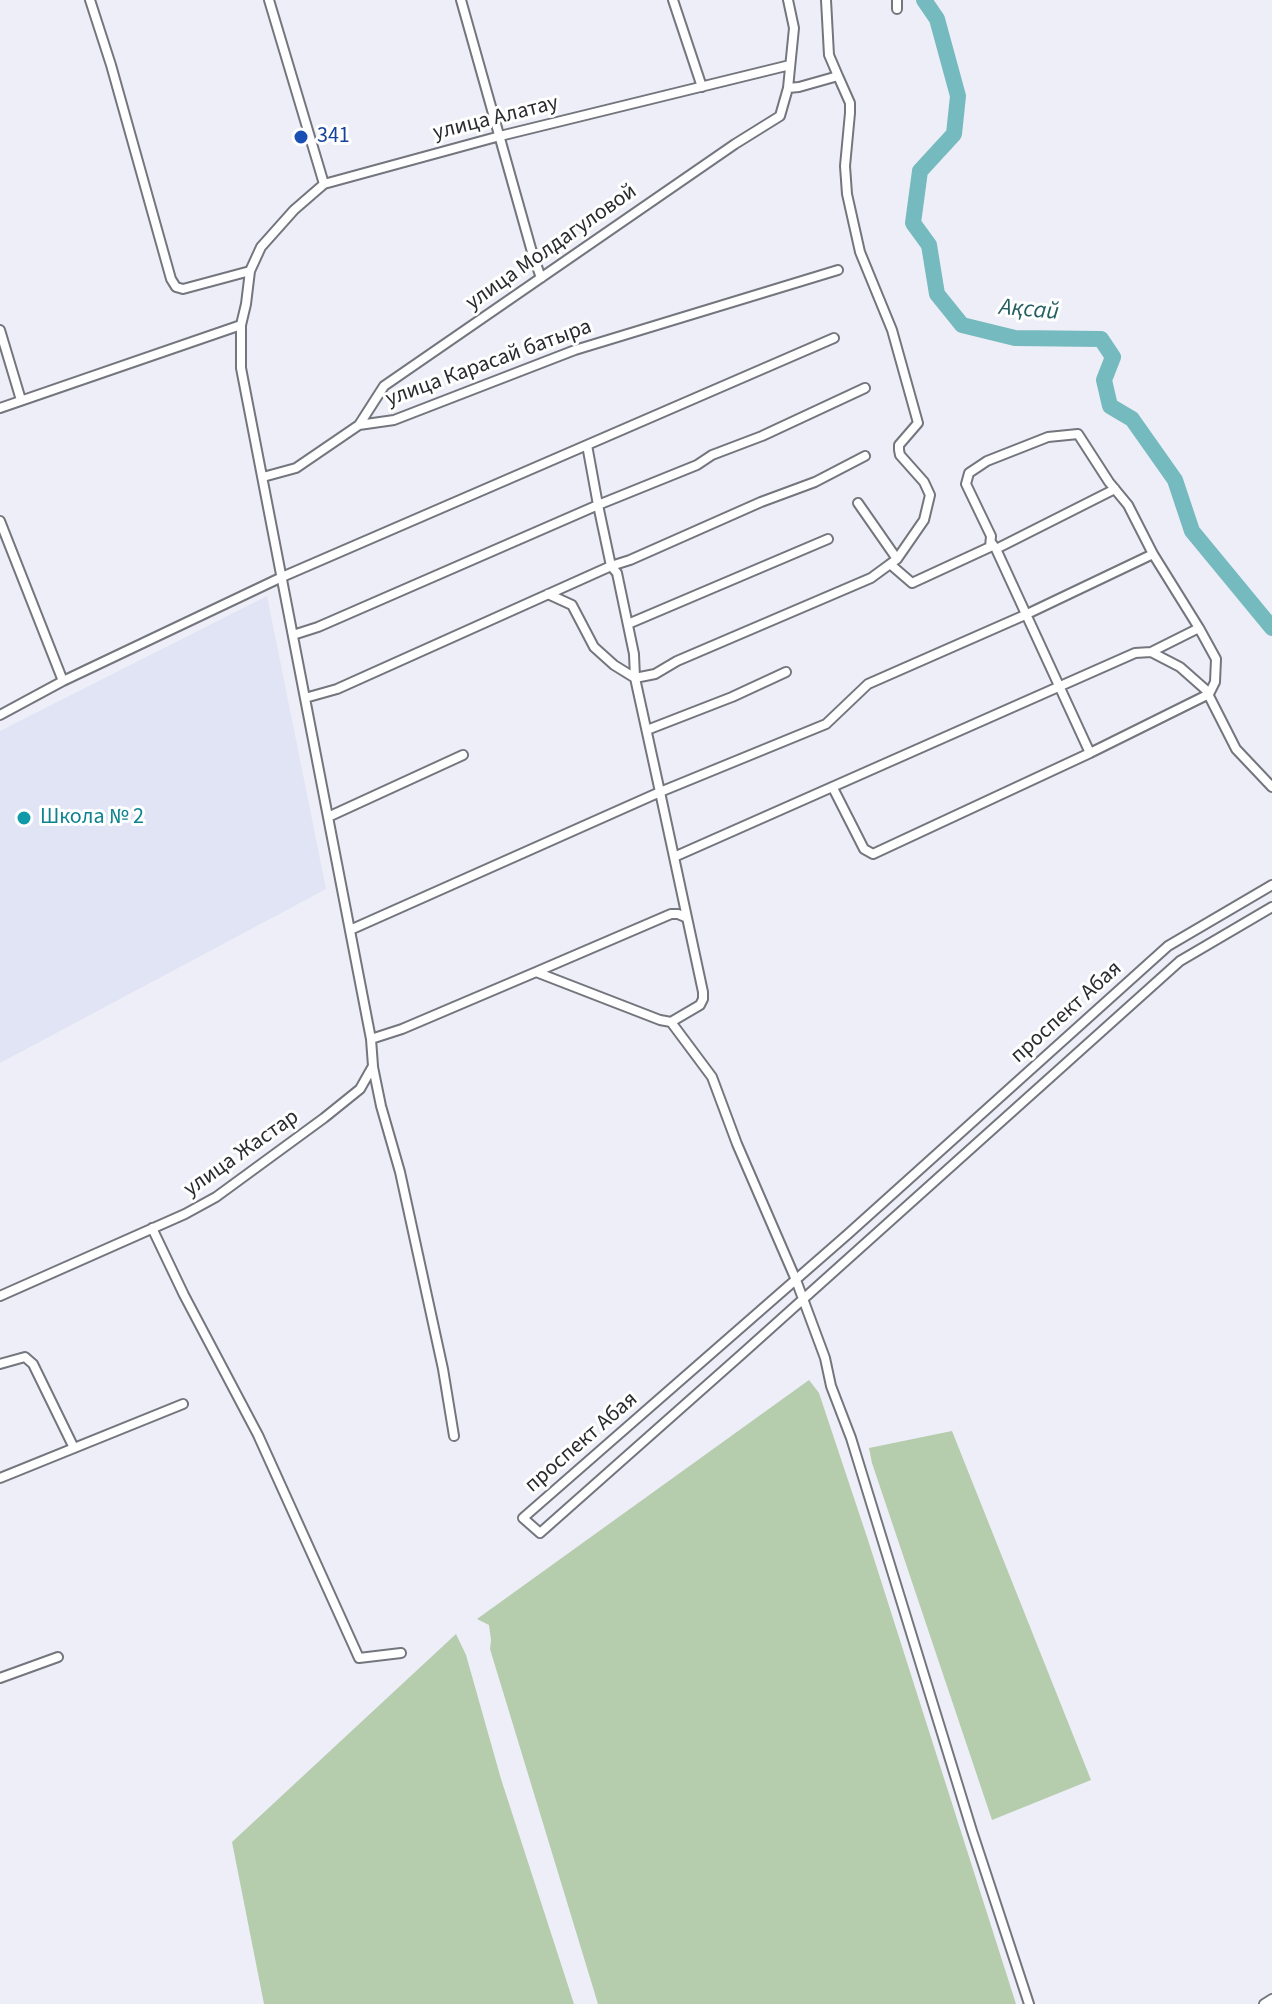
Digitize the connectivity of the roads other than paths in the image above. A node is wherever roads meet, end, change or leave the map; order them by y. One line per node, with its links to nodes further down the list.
1 (90, 0): 14 (street)
2 (269, 0): 12 (street)
3 (461, 0): 11 (street)
4 (673, 0): 9 (street)
5 (788, 0): 7 (street)
6 (826, 0): 8 (street)
7 (790, 65): 9 (street, улица Алатау); 10 (street)
8 (838, 76): 10 (street); 33 (street)
9 (702, 87): 11 (street, улица Алатау)
10 (788, 88): 15 (street, улица Молдагуловой)
11 (500, 136): 12 (street, улица Алатау); 15 (street)
12 (324, 184): 14 (street, улица Алатау)
13 (838, 270): 22 (street, улица Карасай батыра)
14 (250, 271): 16 (street)
15 (541, 278): 22 (street, улица Молдагуловой)
16 (241, 325): 20 (street); 25 (street)
17 (0, 330): 20 (street)
18 (834, 338): 23 (street)
19 (865, 388): 28 (street)
20 (21, 400): 21 (street)
21 (0, 408)
22 (359, 425): 25 (street, улица Карасай батыра)
23 (587, 445): 28 (street); 35 (street)
24 (865, 456): 34 (street)
25 (263, 477): 35 (street)
26 (1115, 489): 31 (street); 31 (street); 32 (street)
27 (858, 503): 33 (street)
28 (598, 505): 34 (street); 40 (street)
29 (0, 521): 44 (street)
30 (828, 539): 38 (street)
31 (993, 545): 33 (street); 37 (street)
32 (1153, 554): 37 (street); 39 (street)
33 (893, 561): 43 (street)
34 (611, 566): 36 (street); 38 (street)
35 (282, 577): 40 (street); 44 (street)
36 (548, 594): 43 (street); 47 (street)
37 (1025, 615): 45 (street); 54 (street)
38 (628, 624): 43 (street)
39 (1199, 628): 41 (street); 46 (street)
40 (293, 635): 47 (street)
41 (1151, 652): 45 (street); 46 (street)
42 (786, 672): 49 (street)
43 (635, 678): 49 (street)
44 (63, 681): 48 (street)
45 (1059, 686): 50 (street); 53 (street)
46 (1209, 694): 50 (street); 52 (street)
47 (305, 698): 55 (street)
48 (0, 715)
49 (647, 730): 54 (street)
50 (1090, 753): 53 (street)
51 (463, 755): 55 (street)
52 (1272, 787)
53 (833, 788): 56 (street)
54 (660, 792): 56 (street); 60 (street)
55 (328, 817): 60 (street)
56 (674, 857): 59 (street)
57 (1272, 885): 66 (street, проспект Абая)
58 (1272, 907): 68 (street, проспект Абая)
59 (685, 917): 61 (street); 62 (street)
60 (350, 930): 63 (street)
61 (536, 972): 62 (street); 63 (street)
62 (671, 1022): 66 (street)
63 (371, 1039): 64 (street)
64 (373, 1066): 65 (street, улица Жастар); 71 (street)
65 (152, 1228): 67 (street, улица Жастар); 74 (street)
66 (796, 1280): 68 (street); 68 (street, проспект Абая)
67 (0, 1296)
68 (802, 1300): 78 (street)
69 (0, 1364): 72 (street)
70 (183, 1404): 72 (street)
71 (454, 1436)
72 (74, 1448): 73 (street)
73 (0, 1478)
74 (401, 1653)
75 (58, 1657): 76 (street)
76 (0, 1678)
77 (1272, 1999): 79 (street)
78 (1029, 2004)
79 (1264, 2004)

